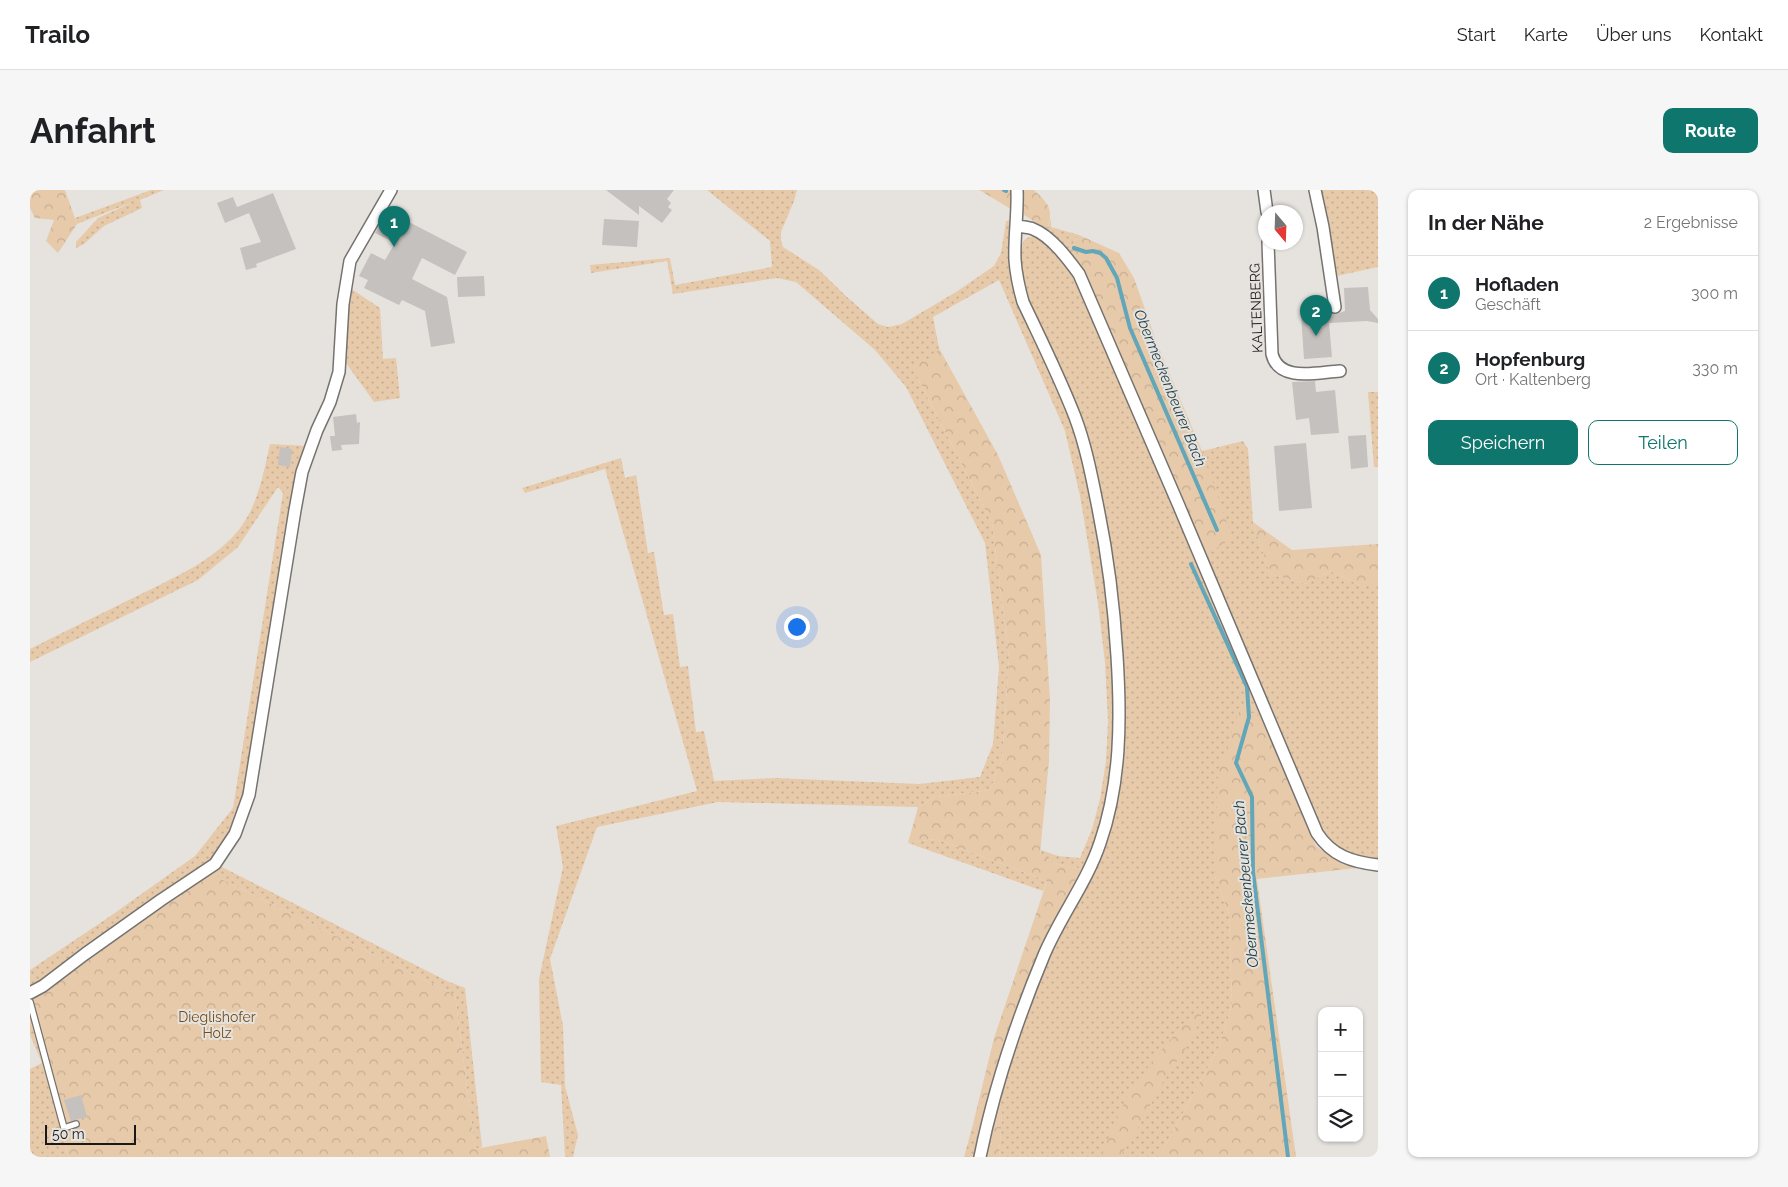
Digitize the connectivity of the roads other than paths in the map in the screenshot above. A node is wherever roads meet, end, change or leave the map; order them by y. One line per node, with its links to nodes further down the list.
1 (390, 190): 11 (street)
2 (1017, 190): 6 (street)
3 (1264, 190): 5 (street)
4 (1315, 190): 8 (street)
5 (1266, 205)
6 (1017, 226): 10 (street); 14 (street)
7 (1268, 250): 9 (street, KALTENBERG)
8 (1335, 307)
9 (1340, 371)
10 (1378, 865)
11 (30, 993)
12 (30, 1002): 13 (lane)
13 (76, 1124)
14 (980, 1157)

